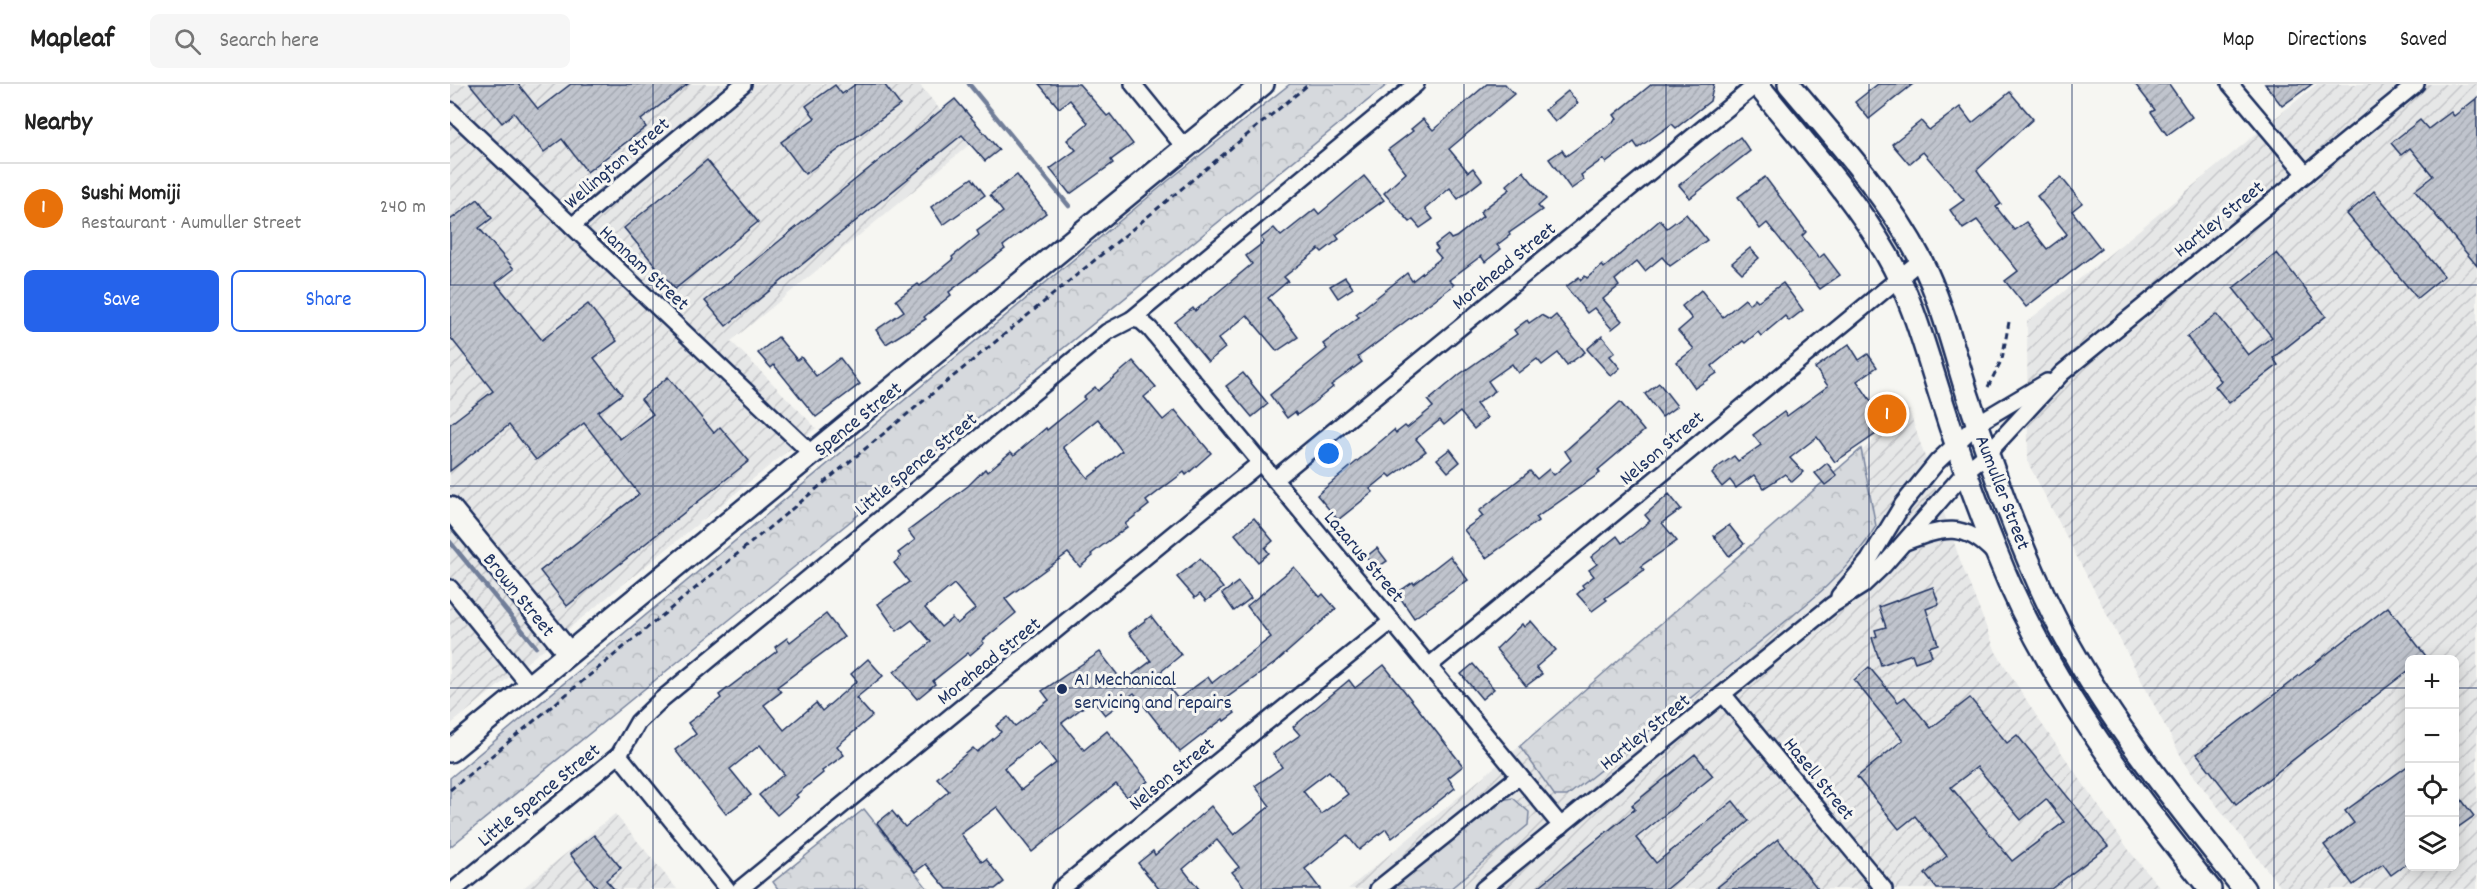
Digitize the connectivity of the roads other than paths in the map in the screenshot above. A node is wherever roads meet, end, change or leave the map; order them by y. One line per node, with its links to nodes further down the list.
1 (743, 84): 14 (street, Wellington Street)
2 (1133, 84): 12 (street)
3 (1263, 84): 12 (main road, Spence Street)
4 (1416, 84): 17 (street, Little Spence Street)
5 (1757, 84): 16 (main road, Aumuller Street); 25 (street, Morehead Street)
6 (1789, 84): 15 (main road, Aumuller Street)
7 (2230, 84): 13 (street)
8 (2409, 84): 10 (street, Hartley Street)
9 (2416, 84): 10 (street, Hartley Street)
10 (2399, 96): 13 (street, Hartley Street)
11 (450, 110): 14 (street, Hannam Street)
12 (1185, 147): 22 (main road, Spence Street)
13 (2306, 174): 18 (street, Hartley Street)
14 (572, 226): 22 (street, Hannam Street)
15 (1921, 260): 16 (street, Nelson Street); 19 (main road, Aumuller Street)
16 (1899, 277): 20 (main road, Aumuller Street); 33 (street, Nelson Street)
17 (1132, 319): 23 (street, Lazarus Street); 37 (street, Little Spence Street)
18 (2062, 373): 19 (street, Hartley Street); 21 (street, Hartley Street)
19 (1978, 423): 20 (street, Hartley Street); 21 (main road, Aumuller Street)
20 (1956, 443): 24 (main road, Aumuller Street); 30 (street, Hartley Street)
21 (1988, 453): 24 (street, Hartley Street); 48 (main road, Aumuller Street)
22 (812, 454): 32 (main road, Spence Street)
23 (1261, 462): 25 (street, Lazarus Street); 42 (street, Morehead Street)
24 (1965, 472): 27 (street, Hartley Street); 28 (main road, Aumuller Street)
25 (1275, 479): 31 (street, Lazarus Street)
26 (450, 508): 32 (main road, Brown Street)
27 (1902, 544): 28 (street, Hartley Street); 30 (street, Hartley Street)
28 (1998, 557): 47 (main road, Aumuller Street)
29 (450, 588): 34 (street)
30 (1832, 605): 35 (street, Hartley Street)
31 (1392, 621): 33 (street, Lazarus Street); 43 (street, Nelson Street)
32 (568, 652): 34 (main road, Spence Street)
33 (1429, 666): 38 (street, Lazarus Street)
34 (530, 686): 36 (main road, Spence Street)
35 (1723, 694): 39 (street, Hartley Street); 46 (street, Hasell Street)
36 (450, 751)
37 (619, 755): 40 (street, Little Spence Street); 41 (street)
38 (1520, 776): 39 (street, Lazarus Street); 44 (street)
39 (1561, 826): 45 (street, Hartley Street)
40 (455, 889)
41 (727, 889)
42 (740, 889)
43 (1060, 889)
44 (1378, 889)
45 (1483, 889)
46 (1884, 889)
47 (2210, 889)
48 (2244, 889)

